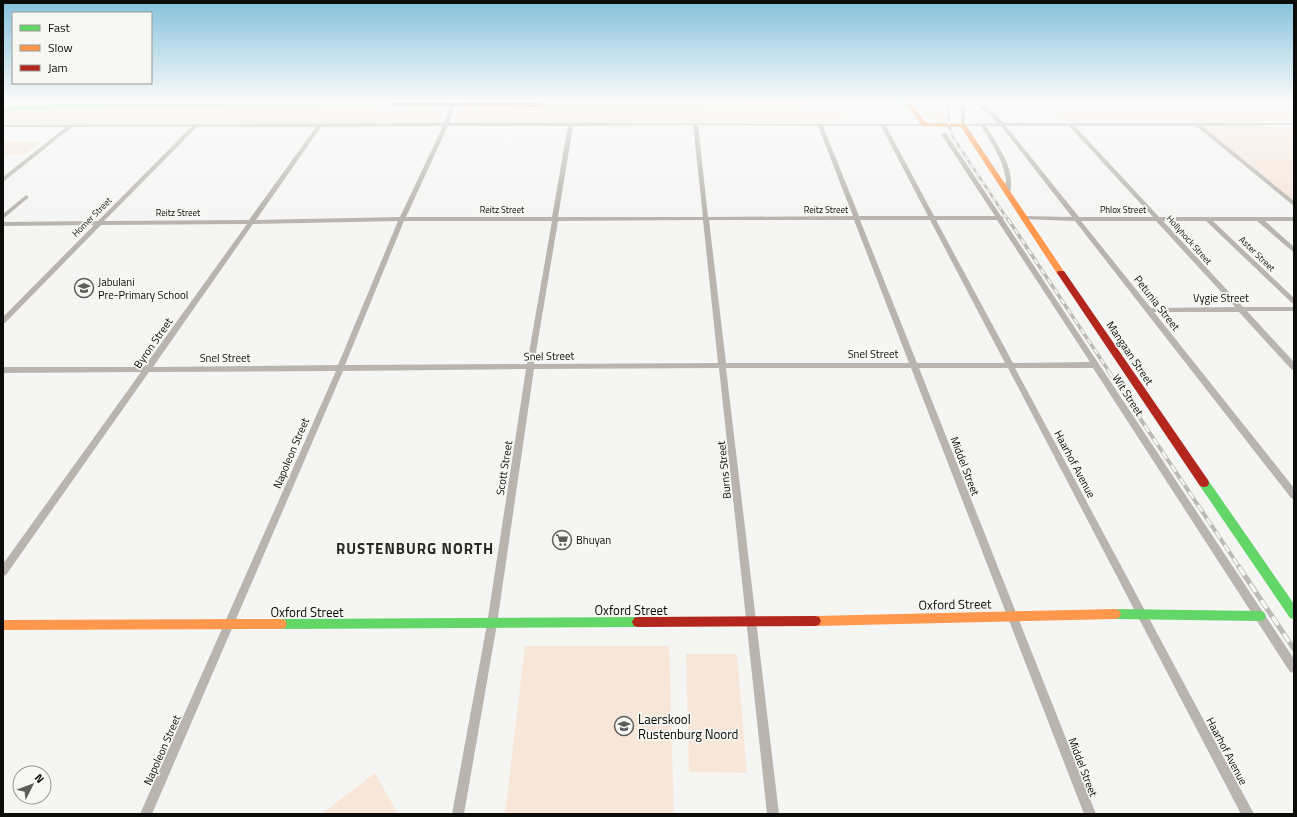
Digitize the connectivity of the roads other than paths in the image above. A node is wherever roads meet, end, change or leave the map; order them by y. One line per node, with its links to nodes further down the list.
1 (56, 138): 15 (street)
2 (183, 138): 33 (street, Homer Street)
3 (311, 138): 32 (street, Byron Street)
4 (440, 138): 24 (street, Napoleon Street)
5 (568, 138): 25 (street, Scott Street)
6 (697, 138): 26 (street, Burns Street)
7 (825, 138): 20 (street, Middel Street)
8 (890, 138): 21 (street, Haarhof Avenue)
9 (947, 138): 22 (street, Wit Street)
10 (971, 138): 16 (street, Mangaan Street)
11 (991, 138): 16 (street)
12 (1013, 138): 27 (street, Petunia Street)
13 (1083, 138): 30 (street, Hollyhock Street)
14 (1214, 138): 18 (street)
15 (3, 180)
16 (1007, 193): 23 (street, Mangaan Street)
17 (26, 197): 19 (street)
18 (1294, 204)
19 (3, 217)
20 (856, 218): 21 (street, Reitz Street); 26 (street, Reitz Street); 42 (street, Middel Street)
21 (933, 218): 22 (street, Reitz Street); 43 (street, Haarhof Avenue)
22 (1000, 218): 44 (street, Wit Street)
23 (1023, 218): 27 (street, Phlox Street); 53 (street, Mangaan Street)
24 (402, 219): 25 (street, Reitz Street); 32 (street, Reitz Street); 48 (street, Napoleon Street)
25 (555, 219): 26 (street, Reitz Street); 46 (street, Scott Street)
26 (706, 219): 41 (street, Burns Street)
27 (1077, 219): 30 (street, Phlox Street); 39 (street, Petunia Street)
28 (1208, 219): 30 (street, Phlox Street); 31 (street, Phlox Street); 36 (street, Aster Street)
29 (1294, 219): 31 (street, Phlox Street)
30 (1159, 220): 37 (street, Hollyhock Street)
31 (1259, 220): 35 (street)
32 (251, 222): 33 (street, Reitz Street); 47 (street, Byron Street)
33 (99, 223): 34 (street, Reitz Street); 40 (street, Homer Street)
34 (3, 224)
35 (1294, 250)
36 (1294, 302)
37 (1240, 309): 38 (street, Vygie Street); 39 (street, Vygie Street); 45 (street, Hollyhock Street)
38 (1294, 309)
39 (1148, 310): 50 (street, Petunia Street)
40 (3, 321)
41 (723, 364): 42 (street, Snel Street); 46 (street, Snel Street); 56 (street, Burns Street)
42 (914, 365): 43 (street, Snel Street); 54 (street, Middel Street)
43 (1010, 365): 44 (street, Snel Street); 52 (street, Haarhof Avenue)
44 (1095, 365): 55 (street, Wit Street)
45 (1293, 365)
46 (530, 368): 48 (street, Snel Street); 57 (street, Scott Street)
47 (148, 369): 48 (street, Snel Street); 49 (street, Snel Street); 51 (street, Byron Street)
48 (339, 369): 59 (street, Napoleon Street)
49 (3, 370)
50 (1294, 496)
51 (3, 572)
52 (1141, 613): 54 (street, Oxford Street); 55 (street, Oxford Street); 65 (street, Haarhof Avenue)
53 (1294, 614)
54 (1012, 615): 56 (street, Oxford Street); 64 (street, Middel Street)
55 (1260, 616): 60 (street, Wit Street)
56 (751, 622): 57 (street, Oxford Street); 63 (street, Burns Street)
57 (492, 624): 59 (street, Oxford Street); 62 (street, Scott Street)
58 (3, 625): 59 (street, Oxford Street)
59 (229, 625): 61 (street, Napoleon Street)
60 (1294, 668)
61 (146, 814)
62 (458, 814)
63 (773, 814)
64 (1090, 814)
65 (1248, 814)

